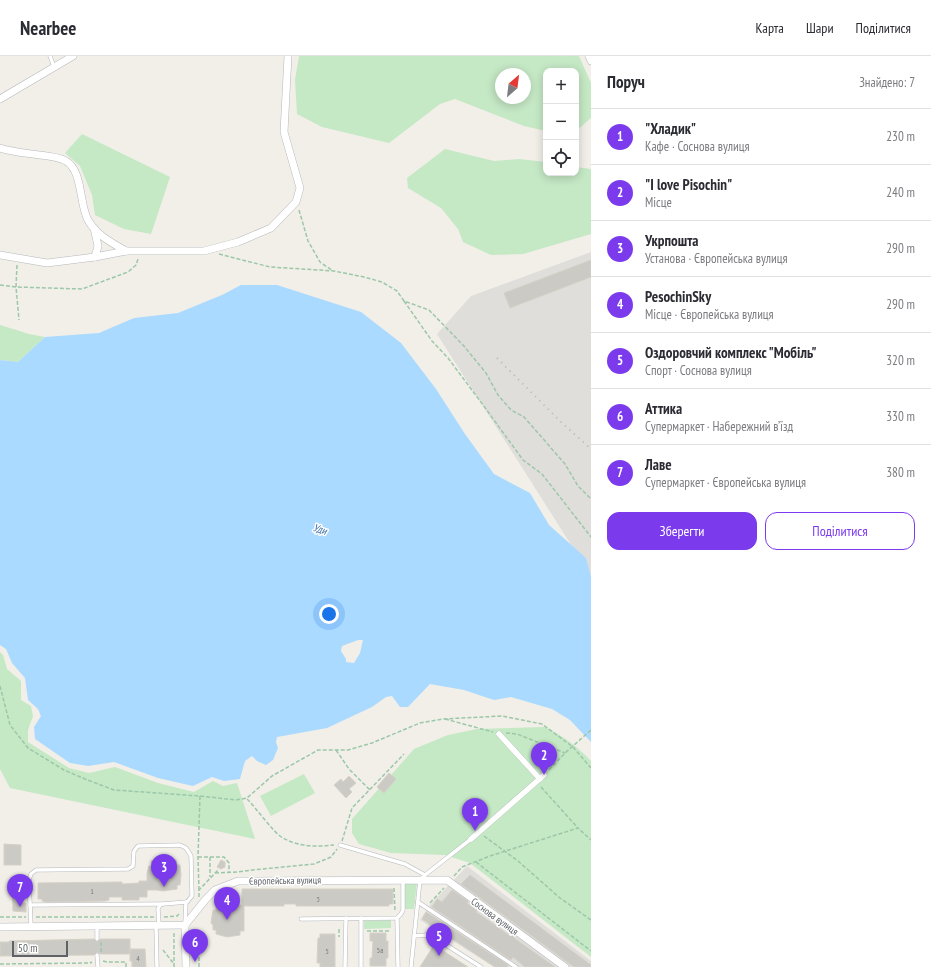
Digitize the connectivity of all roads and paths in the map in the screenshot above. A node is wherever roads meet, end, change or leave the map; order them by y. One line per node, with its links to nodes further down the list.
1 (50, 56): 6 (lane)
2 (73, 56): 6 (street)
3 (288, 56): 9 (street)
4 (589, 56): 5 (street)
5 (591, 61)
6 (54, 67): 7 (street)
7 (0, 99)
8 (0, 148): 10 (street)
9 (296, 202): 11 (street); 17 (path)
10 (94, 228): 12 (street); 15 (street)
11 (141, 250): 12 (street); 19 (path)
12 (126, 251): 15 (street)
13 (219, 254): 17 (path)
14 (0, 255): 16 (street)
15 (95, 257): 16 (street)
16 (17, 259): 19 (path)
17 (334, 272): 20 (path)
18 (0, 285): 19 (path)
19 (16, 287): 21 (path)
20 (404, 301): 22 (path); 23 (path)
21 (19, 320)
22 (591, 499)
23 (591, 537)
24 (0, 687): 35 (path)
25 (443, 719): 27 (path); 28 (path); 29 (path)
26 (591, 730): 28 (path)
27 (500, 734): 30 (path); 33 (street)
28 (572, 747): 30 (path); 32 (path)
29 (336, 750): 34 (path); 36 (path)
30 (565, 753): 33 (path)
31 (404, 754): 34 (path)
32 (591, 768)
33 (540, 779): 37 (path); 38 (street)
34 (370, 790): 41 (path)
35 (200, 796): 36 (path); 43 (path)
36 (247, 798): 41 (path)
37 (578, 828): 40 (path); 42 (path)
38 (480, 832): 39 (street); 42 (path)
39 (471, 839): 50 (lane)
40 (591, 840)
41 (340, 845): 49 (path); 50 (lane)
42 (506, 851): 45 (path); 71 (path)
43 (198, 857): 44 (path); 54 (path)
44 (210, 857): 49 (path); 51 (path)
45 (476, 862): 46 (path); 85 (path)
46 (462, 867)
47 (218, 870): 48 (path)
48 (215, 873): 49 (path); 51 (path)
49 (229, 873)
50 (422, 877): 52 (street, Європейська вулиця); 57 (lane); 103 (street, Соснова вулиця)
51 (210, 878): 54 (path)
52 (403, 880): 69 (lane); 73 (street, Європейська вулиця)
53 (394, 887): 69 (path)
54 (199, 890): 55 (path)
55 (199, 899)
56 (186, 902): 59 (lane); 60 (lane); 73 (lane)
57 (418, 902): 81 (lane); 102 (lane)
58 (154, 904): 59 (lane); 60 (lane); 61 (lane)
59 (163, 904): 61 (lane)
60 (30, 905): 65 (lane)
61 (158, 909): 66 (lane)
62 (180, 913): 63 (path)
63 (173, 916): 66 (path); 72 (path)
64 (0, 917): 65 (path)
65 (30, 917): 66 (path); 76 (lane)
66 (159, 917): 75 (lane)
67 (346, 918): 68 (lane); 70 (lane); 97 (lane)
68 (361, 918): 69 (lane); 78 (lane)
69 (396, 918): 79 (lane)
70 (301, 919)
71 (591, 920)
72 (174, 924): 73 (street); 75 (street); 90 (path)
73 (185, 924): 95 (street)
74 (97, 925): 75 (street); 76 (street); 82 (lane)
75 (158, 925): 83 (lane)
76 (31, 926): 77 (street)
77 (0, 927)
78 (361, 931): 79 (path); 98 (lane)
79 (397, 931): 99 (lane)
80 (101, 936): 86 (path)
81 (414, 936): 100 (lane); 101 (lane)
82 (97, 939)
83 (157, 942): 90 (path); 93 (lane)
84 (199, 950): 96 (path)
85 (591, 951)
86 (99, 955): 91 (lane)
87 (94, 959): 89 (path)
88 (102, 959): 92 (path)
89 (0, 964)
90 (174, 964): 94 (path)
91 (98, 967)
92 (126, 967)
93 (157, 967)
94 (174, 967)
95 (186, 967)
96 (199, 967)
97 (345, 967)
98 (361, 967)
99 (398, 967)
100 (411, 967)
101 (481, 967)
102 (516, 967)
103 (565, 967)

